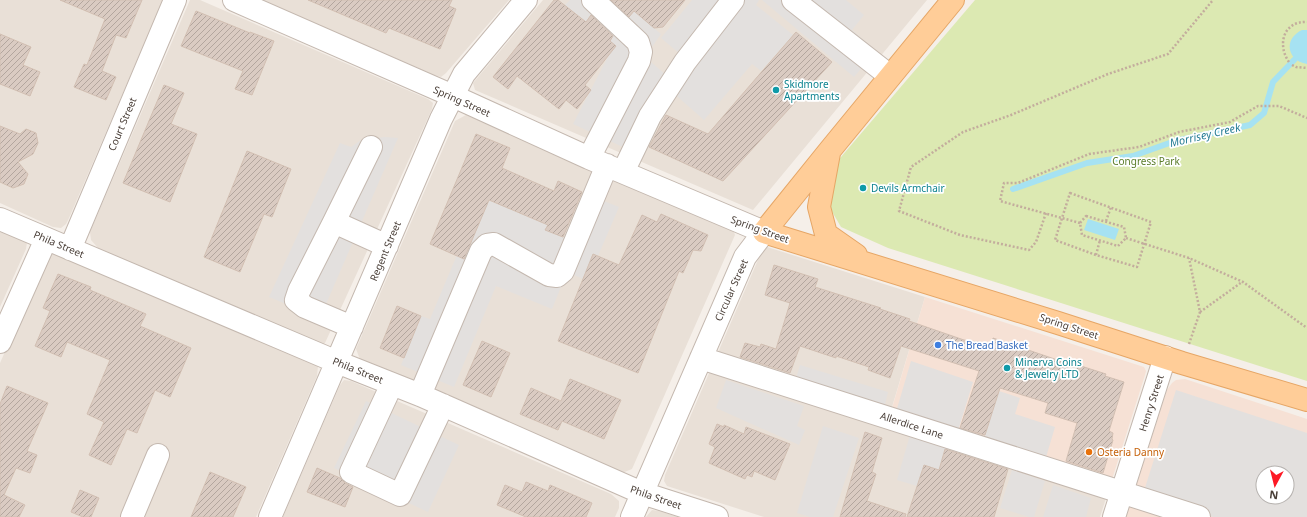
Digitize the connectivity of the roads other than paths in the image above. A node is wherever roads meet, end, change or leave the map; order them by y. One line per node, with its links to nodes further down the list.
1 (175, 0): 18 (street, Court Street)
2 (234, 0): 9 (street, Spring Street)
3 (526, 0): 9 (street, Regent Street)
4 (593, 0): 12 (street)
5 (733, 0): 12 (street)
6 (793, 0): 8 (street)
7 (949, 2): 8 (main road, Circular Street)
8 (890, 76): 11 (main road, Circular Street)
9 (453, 96): 12 (street, Spring Street); 17 (street, Regent Street)
10 (370, 146): 14 (street)
11 (830, 150): 15 (main road, Circular Street); 19 (main road)
12 (606, 165): 15 (street, Spring Street); 26 (street)
13 (0, 219): 16 (street, Phila Street)
14 (334, 222): 17 (street); 20 (street)
15 (764, 232): 19 (main road, Spring Street); 23 (street, Circular Street)
16 (46, 239): 18 (street, Phila Street); 21 (street)
17 (387, 246): 20 (street, Regent Street)
18 (70, 249): 24 (street, Phila Street)
19 (871, 267): 22 (main road, Spring Street)
20 (352, 327): 24 (street, Regent Street)
21 (0, 342)
22 (1165, 357): 27 (main road, Spring Street); 31 (street, Henry Street)
23 (701, 358): 30 (street, Circular Street); 31 (street, Allerdice Lane)
24 (337, 362): 25 (street, Phila Street); 33 (street, Regent Street)
25 (392, 384): 26 (street, Phila Street); 28 (street)
26 (420, 395): 28 (street, Phila Street)
27 (1307, 400)
28 (442, 405): 30 (street, Phila Street)
29 (158, 455): 32 (street)
30 (642, 493): 34 (street, Circular Street); 35 (street, Phila Street)
31 (1122, 493): 36 (street, Henry Street); 37 (street, Allerdice Lane)
32 (132, 517)
33 (270, 517)
34 (632, 517)
35 (717, 517)
36 (1114, 517)
37 (1199, 517)

